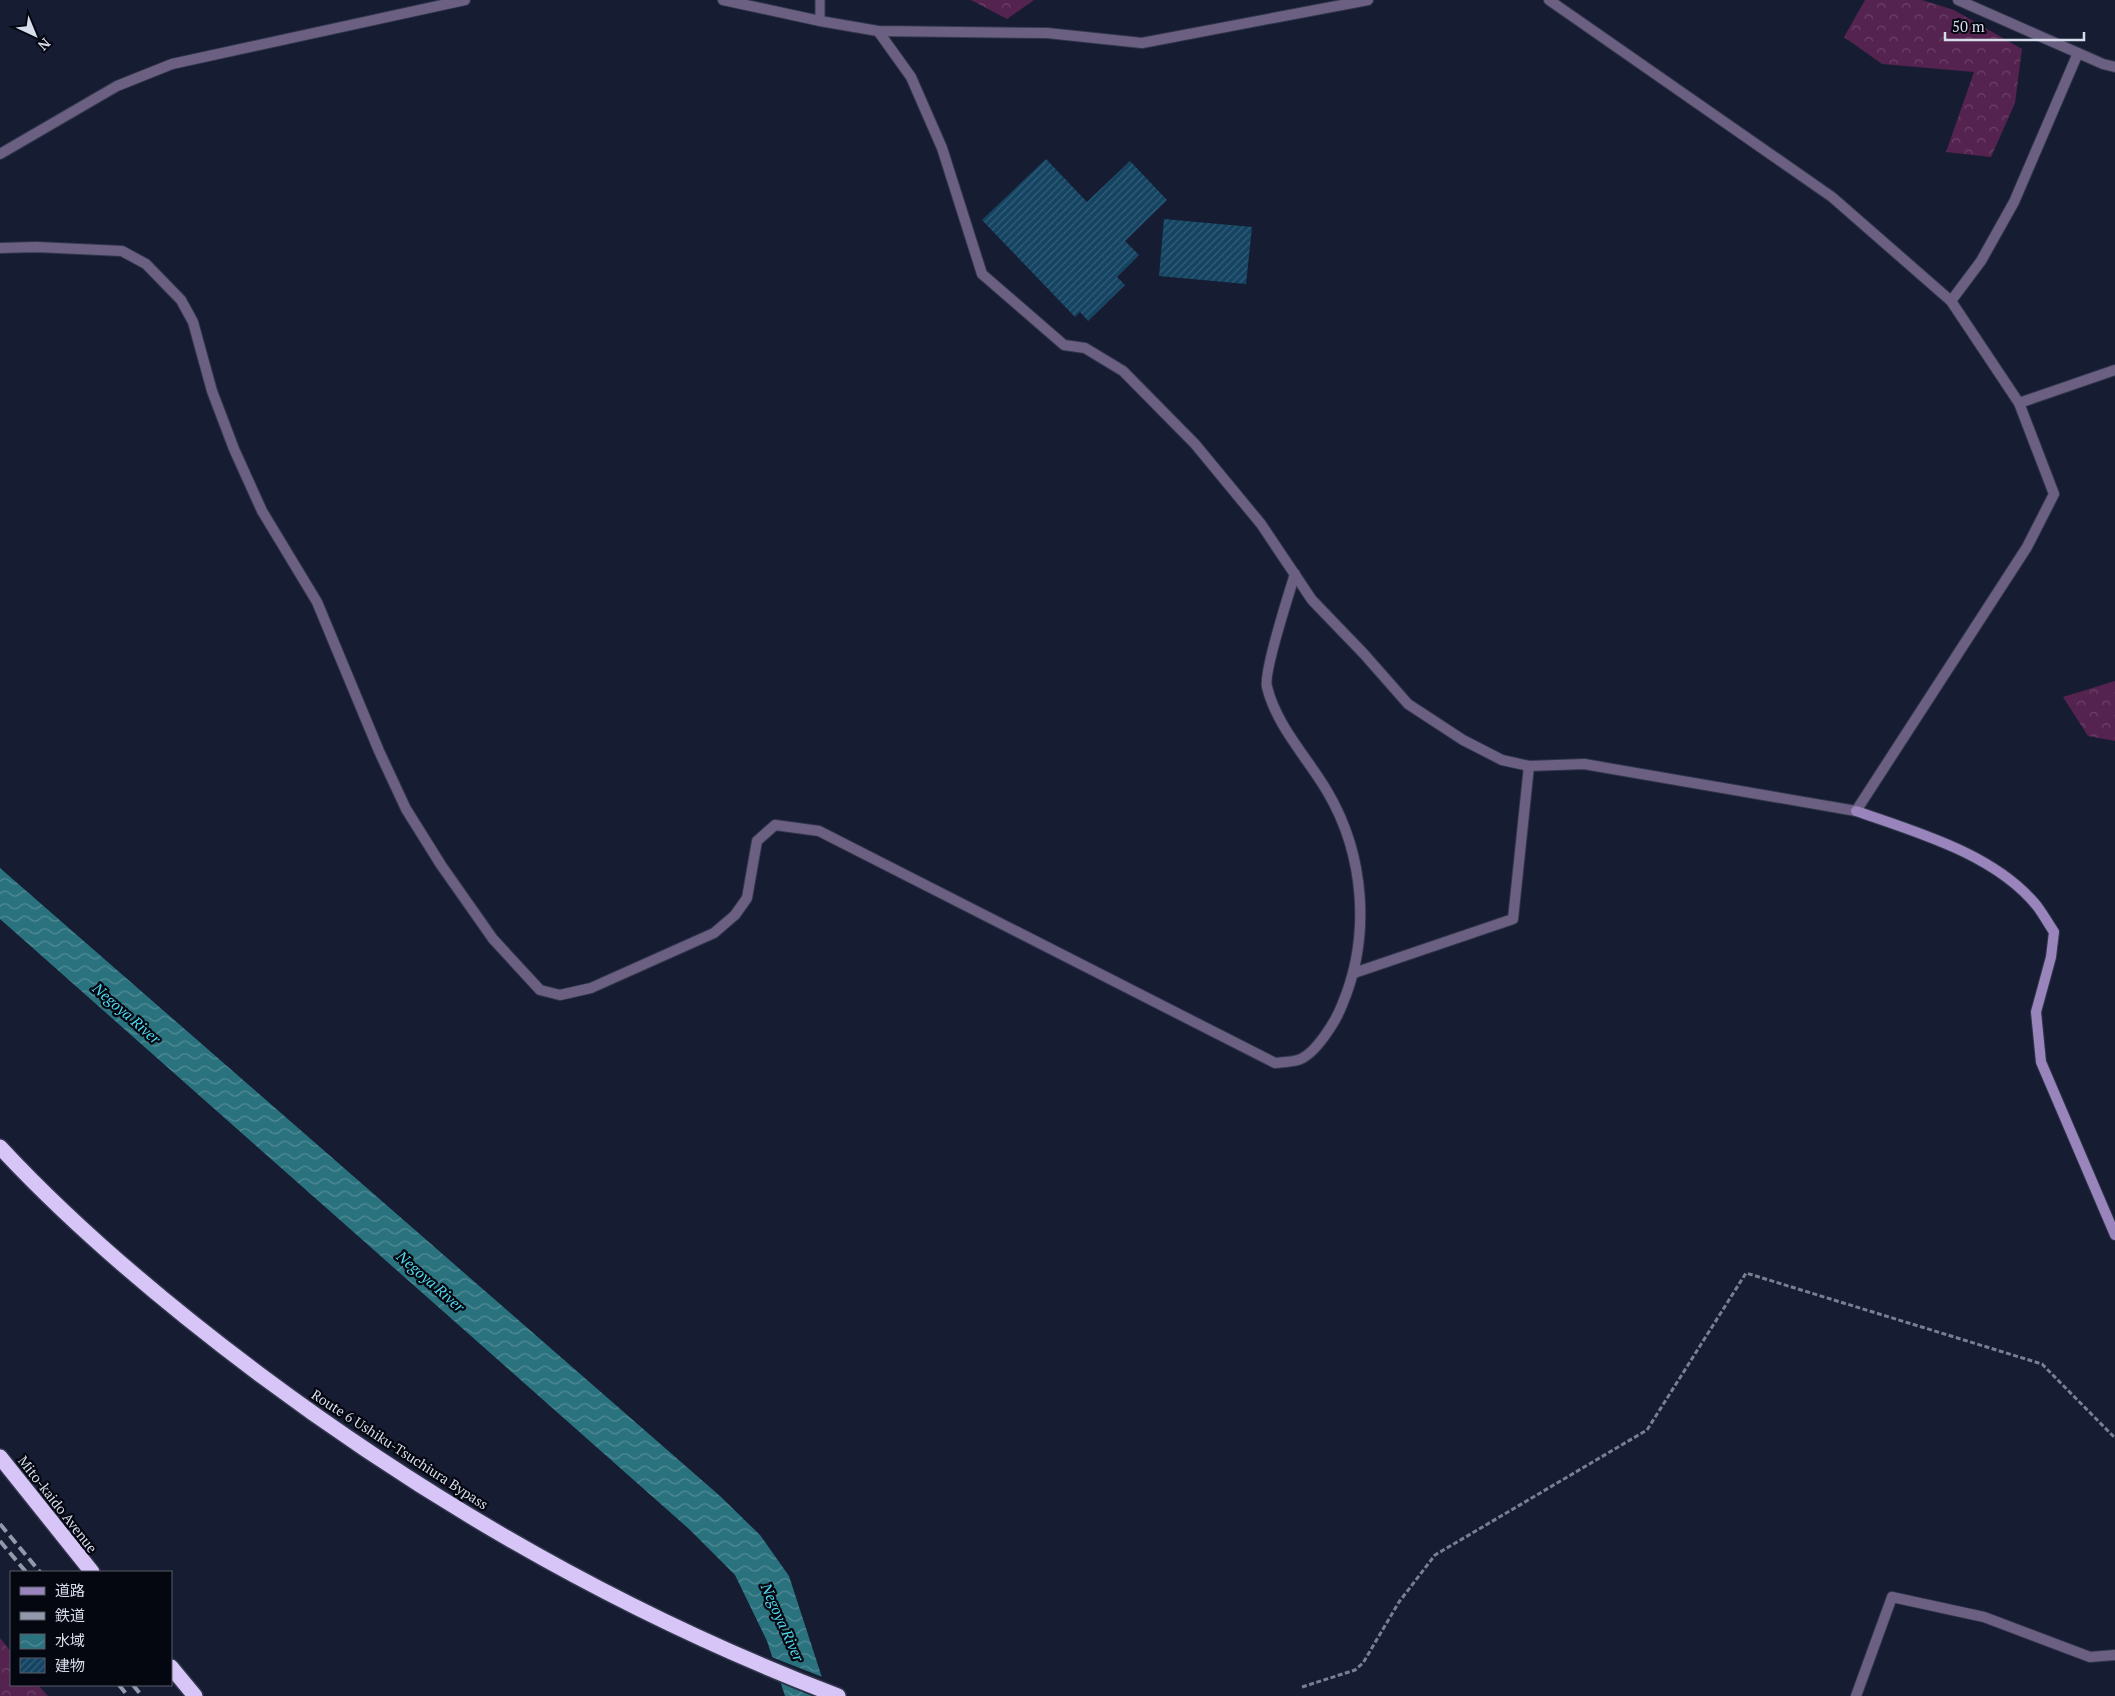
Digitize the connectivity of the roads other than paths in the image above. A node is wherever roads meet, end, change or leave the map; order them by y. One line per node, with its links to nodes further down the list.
1 (465, 0): 11 (street)
2 (723, 0): 7 (street)
3 (820, 0): 7 (lane)
4 (1368, 0): 8 (street)
5 (1548, 0): 13 (street)
6 (1958, 0): 9 (street)
7 (820, 21): 8 (street)
8 (878, 30): 16 (street)
9 (2078, 53): 10 (street); 13 (street)
10 (2115, 67)
11 (0, 154)
12 (0, 248): 19 (street)
13 (1951, 301): 15 (street)
14 (2115, 370): 15 (street)
15 (2019, 403): 18 (street)
16 (1294, 574): 17 (street); 19 (street)
17 (1529, 766): 18 (street); 19 (street)
18 (1856, 811): 21 (street)
19 (1354, 973)
20 (0, 1147): 27 (highway, Route 6 Ushiku-Tsuchiura Bypass)
21 (2115, 1235)
22 (0, 1457): 23 (highway, Mito-kaido Avenue)
23 (91, 1571)
24 (2115, 1655): 28 (street)
25 (172, 1668): 26 (highway)
26 (195, 1696)
27 (838, 1696)
28 (1856, 1696)

